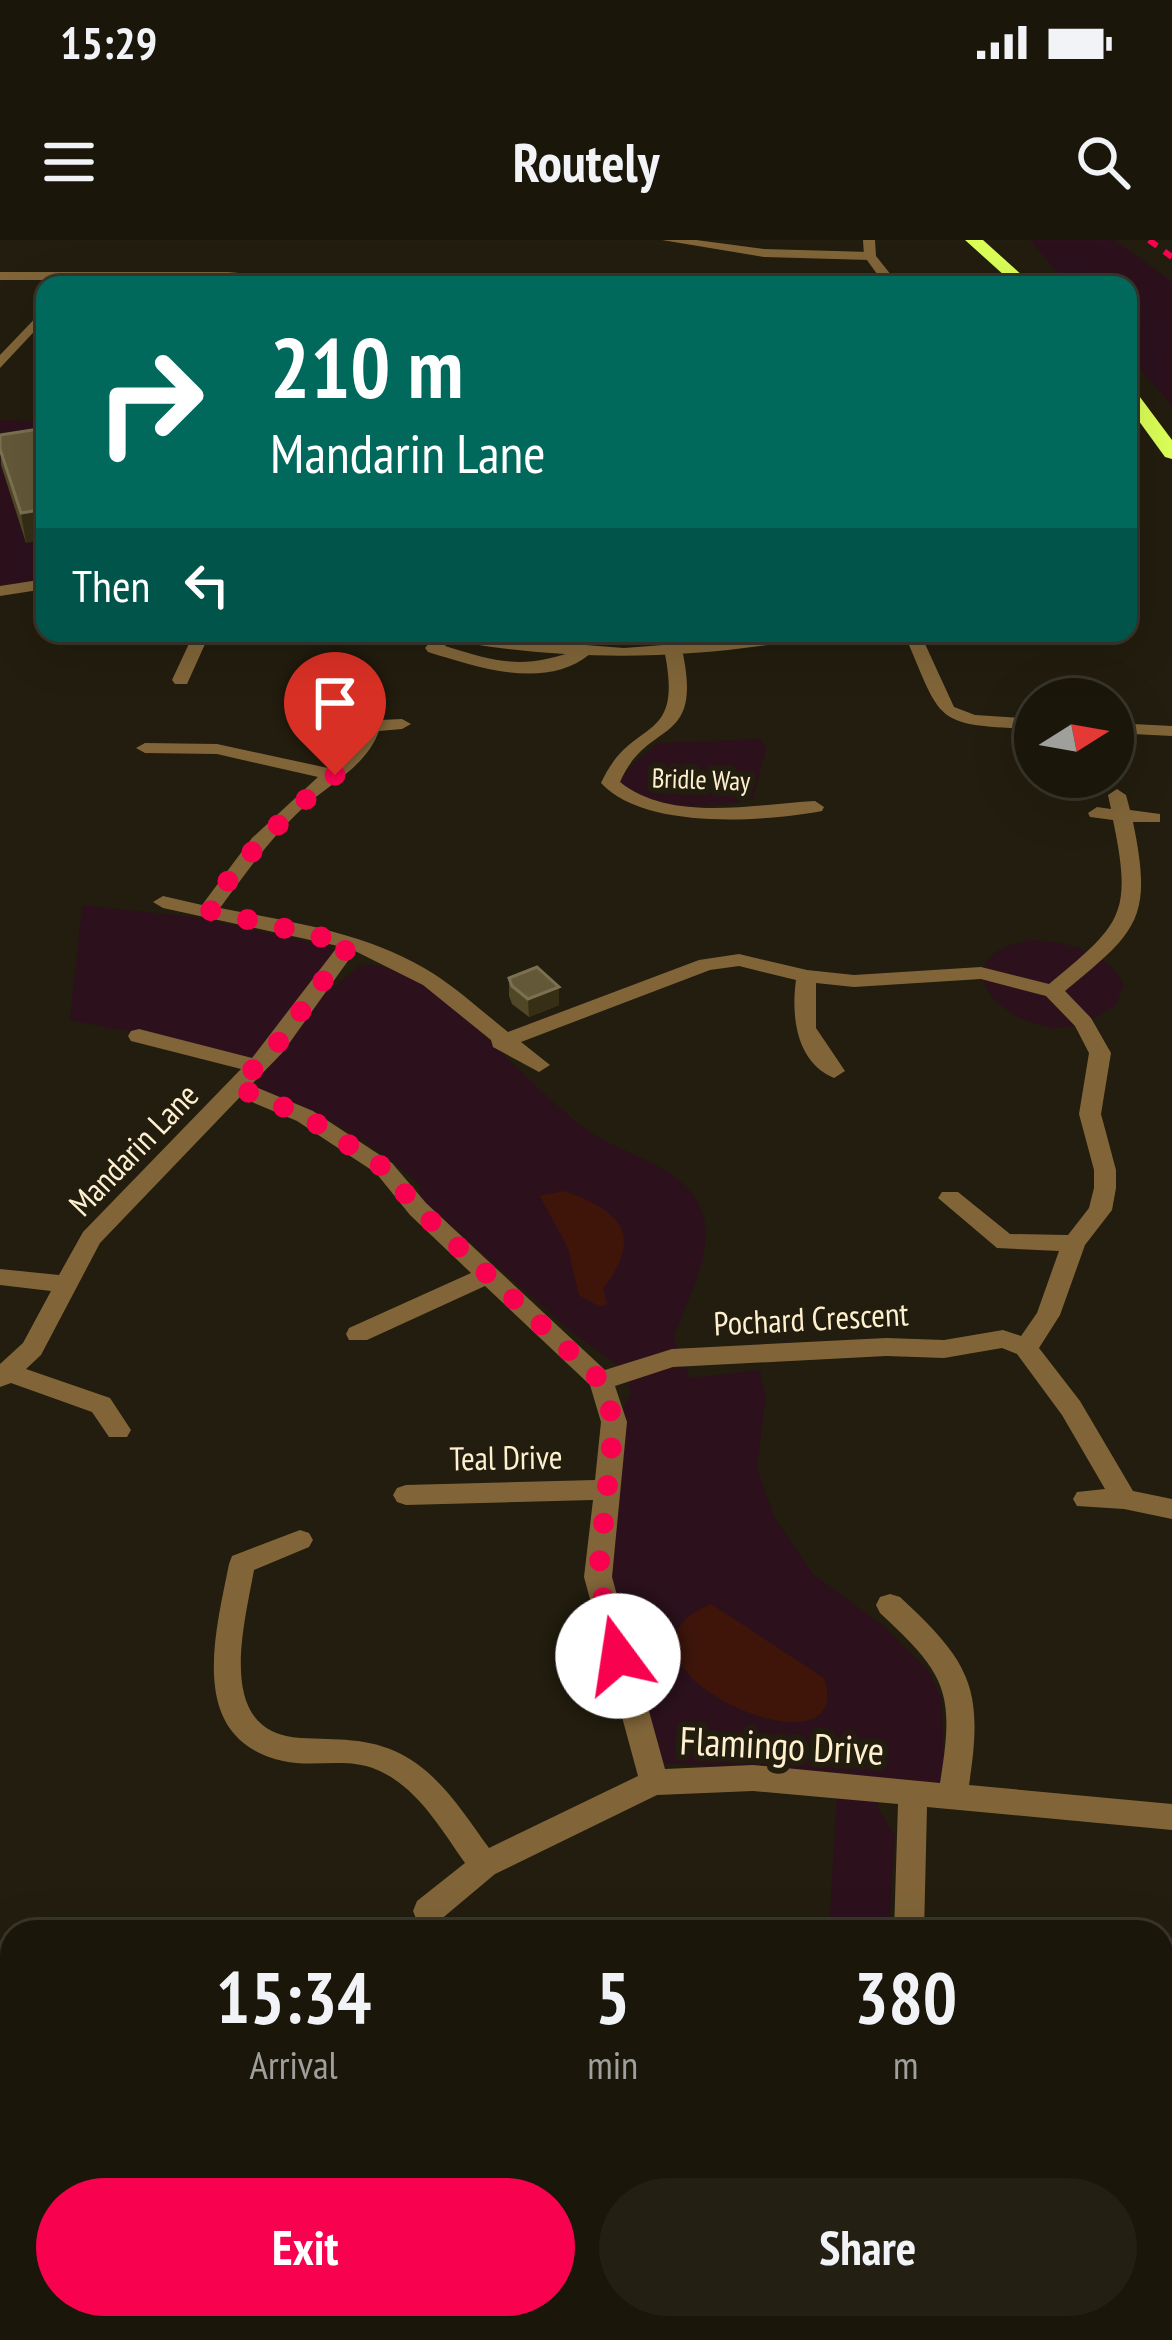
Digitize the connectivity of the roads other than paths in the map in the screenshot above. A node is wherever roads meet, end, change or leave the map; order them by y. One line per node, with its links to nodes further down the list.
1 (668, 240): 3 (street)
2 (973, 240): 7 (main road)
3 (870, 245): 6 (street)
4 (1015, 252): 8 (main road)
5 (0, 276): 9 (street)
6 (887, 276)
7 (1014, 276)
8 (1036, 276)
9 (36, 278)
10 (36, 322): 11 (street)
11 (0, 364)
12 (1137, 405): 13 (main road)
13 (1172, 453)
14 (36, 585): 15 (street)
15 (0, 590)
16 (198, 642): 21 (street)
17 (437, 642): 20 (street)
18 (752, 642): 20 (street)
19 (915, 642): 23 (street)
20 (674, 654): 31 (street, Bridle Way)
21 (181, 680)
22 (364, 693): 25 (street)
23 (1014, 723)
24 (401, 724): 25 (street)
25 (372, 726): 29 (street)
26 (1134, 729): 27 (street)
27 (1172, 731)
28 (145, 748): 29 (street)
29 (335, 775): 35 (street)
30 (1120, 805): 32 (street); 33 (street); 38 (street)
31 (815, 808)
32 (1097, 813)
33 (1153, 818)
34 (163, 902): 35 (street)
35 (208, 910): 36 (street)
36 (350, 944): 40 (street); 42 (street, Mandarin Lane)
37 (807, 976): 38 (street); 40 (street); 43 (street)
38 (1053, 991): 46 (street)
39 (139, 1036): 42 (street, Mandarin Lane)
40 (501, 1042): 41 (street)
41 (539, 1065)
42 (256, 1066): 44 (street, Mandarin Lane)
43 (835, 1072)
44 (236, 1087): 47 (street); 49 (street, Mandarin Lane)
45 (950, 1198): 46 (street)
46 (1074, 1244): 51 (street)
47 (491, 1274): 50 (street); 53 (street)
48 (0, 1277): 49 (street)
49 (65, 1284): 52 (street, Mandarin Lane)
50 (358, 1334)
51 (1026, 1348): 53 (street, Pochard Crescent); 58 (street)
52 (4, 1375): 54 (street, Mandarin Lane)
53 (601, 1381): 55 (street, Teal Drive)
54 (118, 1430)
55 (608, 1490): 56 (street, Teal Drive); 62 (street, Teal Drive)
56 (406, 1496)
57 (1086, 1499): 58 (street)
58 (1124, 1499): 59 (street)
59 (1172, 1509)
60 (300, 1540): 66 (street)
61 (890, 1605): 64 (street)
62 (654, 1782): 63 (street, Flamingo Drive); 66 (street, Flamingo Drive)
63 (913, 1794): 64 (street, Flamingo Drive); 68 (street)
64 (953, 1796): 65 (street, Flamingo Drive)
65 (1172, 1817)
66 (484, 1865): 67 (street, Flamingo Drive)
67 (428, 1911)
68 (909, 1920)

